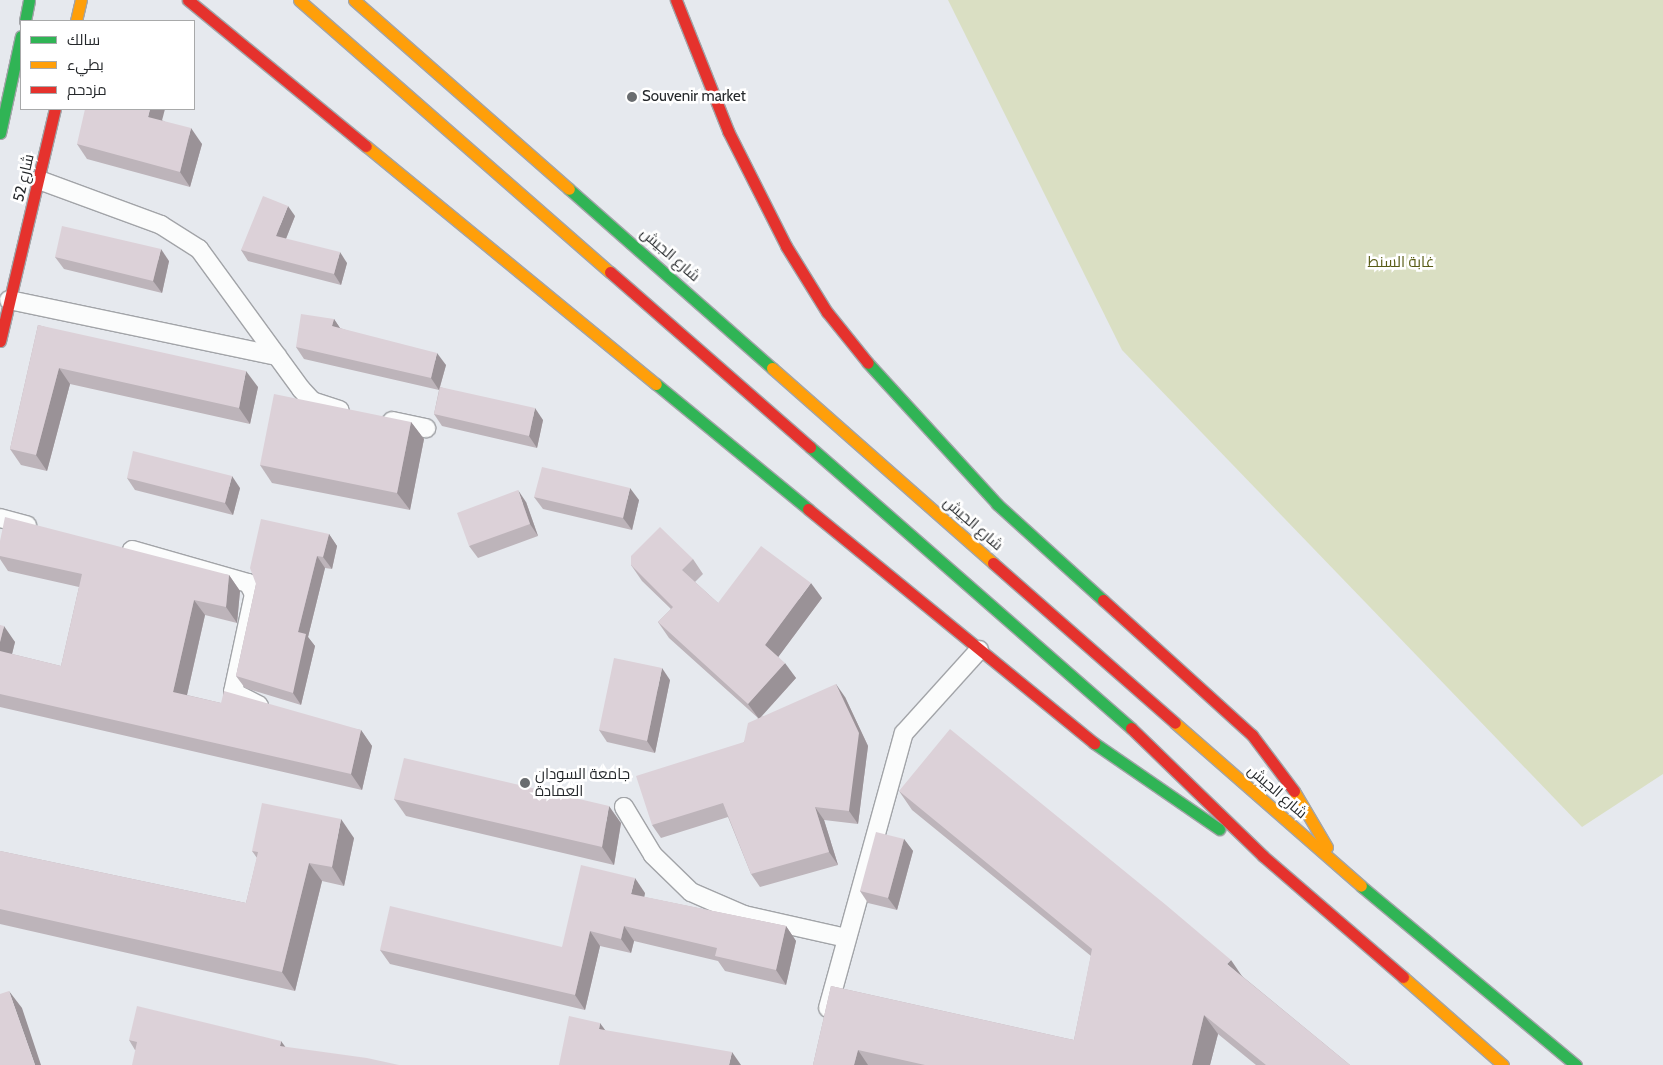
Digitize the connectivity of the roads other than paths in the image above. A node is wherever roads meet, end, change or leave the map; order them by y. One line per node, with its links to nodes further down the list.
1 (29, 0): 7 (main road)
2 (81, 0): 8 (main road)
3 (188, 0): 22 (main road)
4 (299, 0): 25 (main road)
5 (354, 0): 26 (main road, شارع الجيش)
6 (676, 0): 26 (main road)
7 (24, 20)
8 (76, 20)
9 (20, 41): 11 (main road)
10 (55, 110): 12 (main road, شارع 52)
11 (0, 133)
12 (39, 180): 13 (main road, شارع 52); 15 (lane)
13 (10, 300): 14 (main road, شارع 52); 15 (lane)
14 (0, 341)
15 (277, 356): 16 (lane)
16 (358, 414)
17 (378, 418): 18 (lane)
18 (426, 428)
19 (0, 518): 20 (lane)
20 (48, 530)
21 (116, 547): 23 (lane)
22 (979, 650): 25 (main road); 27 (lane)
23 (276, 709)
24 (624, 807): 27 (lane)
25 (1263, 856): 29 (main road)
26 (1338, 866): 30 (main road, شارع الجيش)
27 (846, 938): 28 (lane)
28 (823, 1029)
29 (1503, 1065)
30 (1576, 1065)

